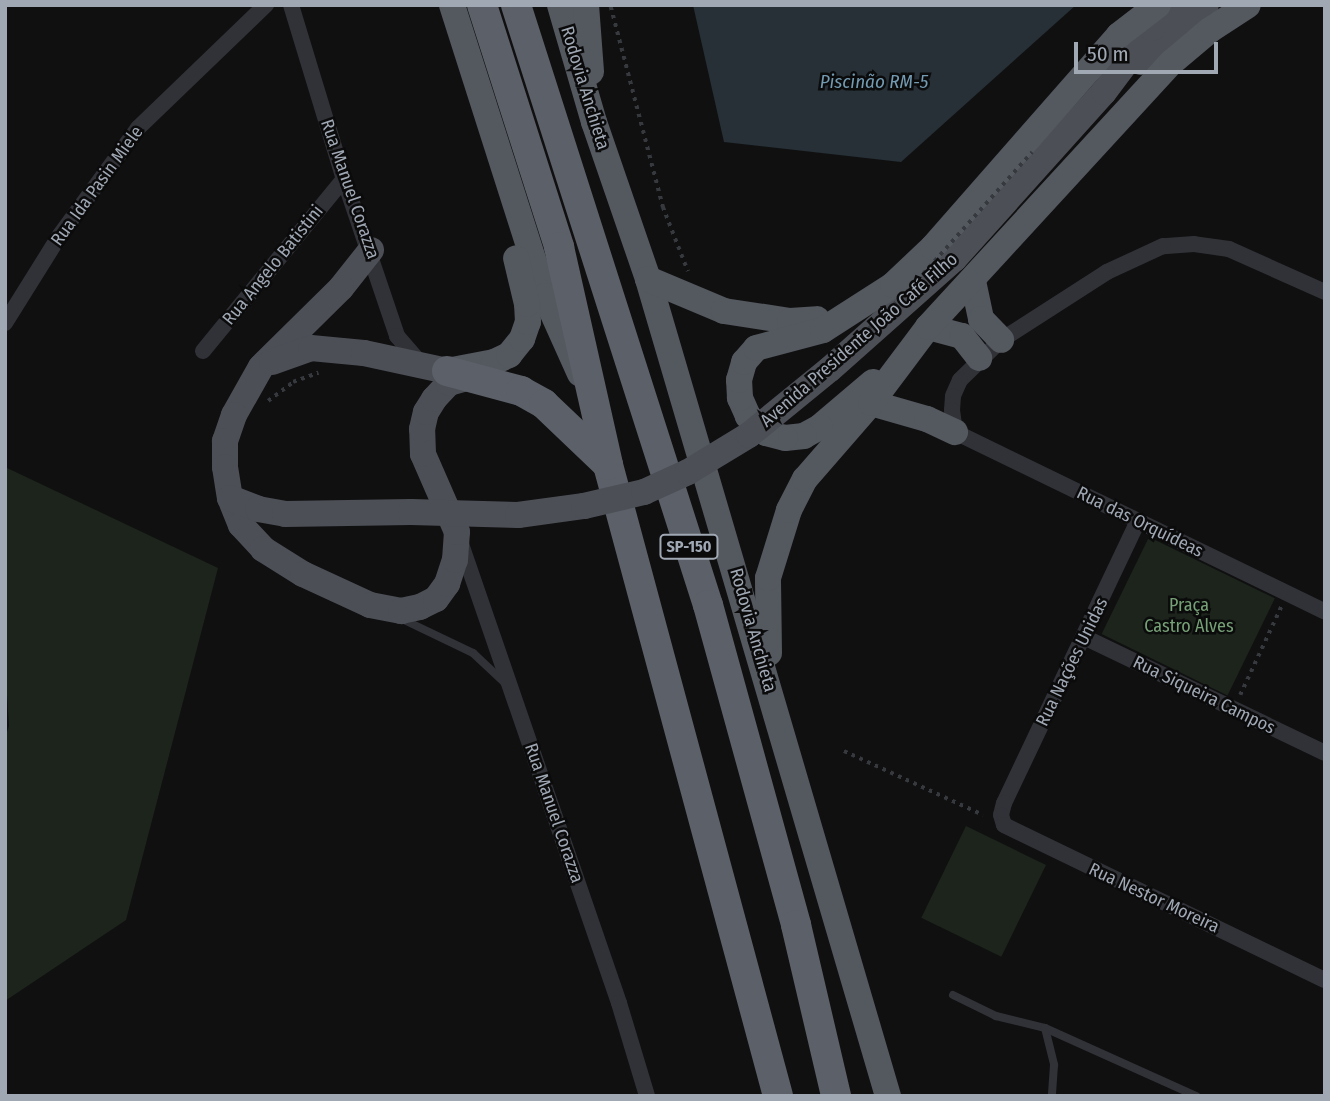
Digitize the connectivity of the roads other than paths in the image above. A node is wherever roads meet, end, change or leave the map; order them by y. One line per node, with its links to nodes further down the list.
1 (266, 5): 19 (street, Rua Ida Pasin Miele)
2 (291, 5): 15 (street, Rua Manuel Corazza)
3 (452, 5): 14 (highway, SP-150)
4 (482, 5): 32 (highway, SP-150)
5 (516, 5): 50 (highway, Rodovia Anchieta / SP-150)
6 (560, 5): 13 (highway, Rodovia Anchieta / SP-150)
7 (586, 5): 13 (highway)
8 (1158, 5): 22 (highway)
9 (1172, 5): 12 (main road, Avenida Presidente João Café Filho)
10 (1206, 5): 12 (main road, Avenida Presidente João Café Filho)
11 (1248, 5): 18 (highway)
12 (1102, 94): 35 (main road, Avenida Presidente João Café Filho, bridge)
13 (594, 122): 17 (highway, Rodovia Anchieta / SP-150)
14 (495, 139): 30 (highway); 32 (highway, SP-150)
15 (344, 179): 16 (street, Rua Manuel Corazza); 26 (street, Rua Angelo Batistini)
16 (370, 250): 29 (main road); 30 (street, Rua Manuel Corazza)
17 (649, 279): 22 (highway); 41 (highway, Rodovia Anchieta / SP-150)
18 (973, 281): 24 (highway); 25 (highway)
19 (27, 287): 21 (street); 23 (street, Rua Ida Pasin Miele)
20 (1325, 292): 25 (street)
21 (5, 293)
22 (847, 317): 28 (highway)
23 (5, 323)
24 (928, 327): 27 (highway); 28 (highway)
25 (1001, 340): 27 (street)
26 (203, 351)
27 (979, 358): 33 (street)
28 (898, 365): 31 (highway)
29 (261, 367): 30 (main road); 35 (main road)
30 (446, 371): 34 (highway); 37 (main road)
31 (871, 403): 33 (highway); 41 (highway)
32 (597, 411): 34 (highway, SP-150)
33 (955, 432): 36 (street, Rua das Orquídeas)
34 (608, 465): 49 (highway, SP-150)
35 (230, 498): 38 (main road)
36 (1138, 521): 39 (street, Rua das Orquídeas); 40 (street, Rua Nações Unidas)
37 (457, 532): 38 (main road); 42 (street, Rua Manuel Corazza)
38 (370, 605): 42 (lane)
39 (1325, 612)
40 (1084, 637): 43 (street, Rua Siqueira Campos); 44 (street, Rua Nações Unidas)
41 (770, 687): 51 (highway, Rodovia Anchieta / SP-150)
42 (512, 690): 48 (street, Rua Manuel Corazza)
43 (1325, 753)
44 (1004, 825): 45 (street, Rua Nestor Moreira)
45 (1325, 979)
46 (953, 995): 47 (lane)
47 (1045, 1028): 52 (lane); 53 (lane)
48 (647, 1096)
49 (778, 1096)
50 (836, 1096)
51 (888, 1096)
52 (1052, 1096)
53 (1196, 1096)

